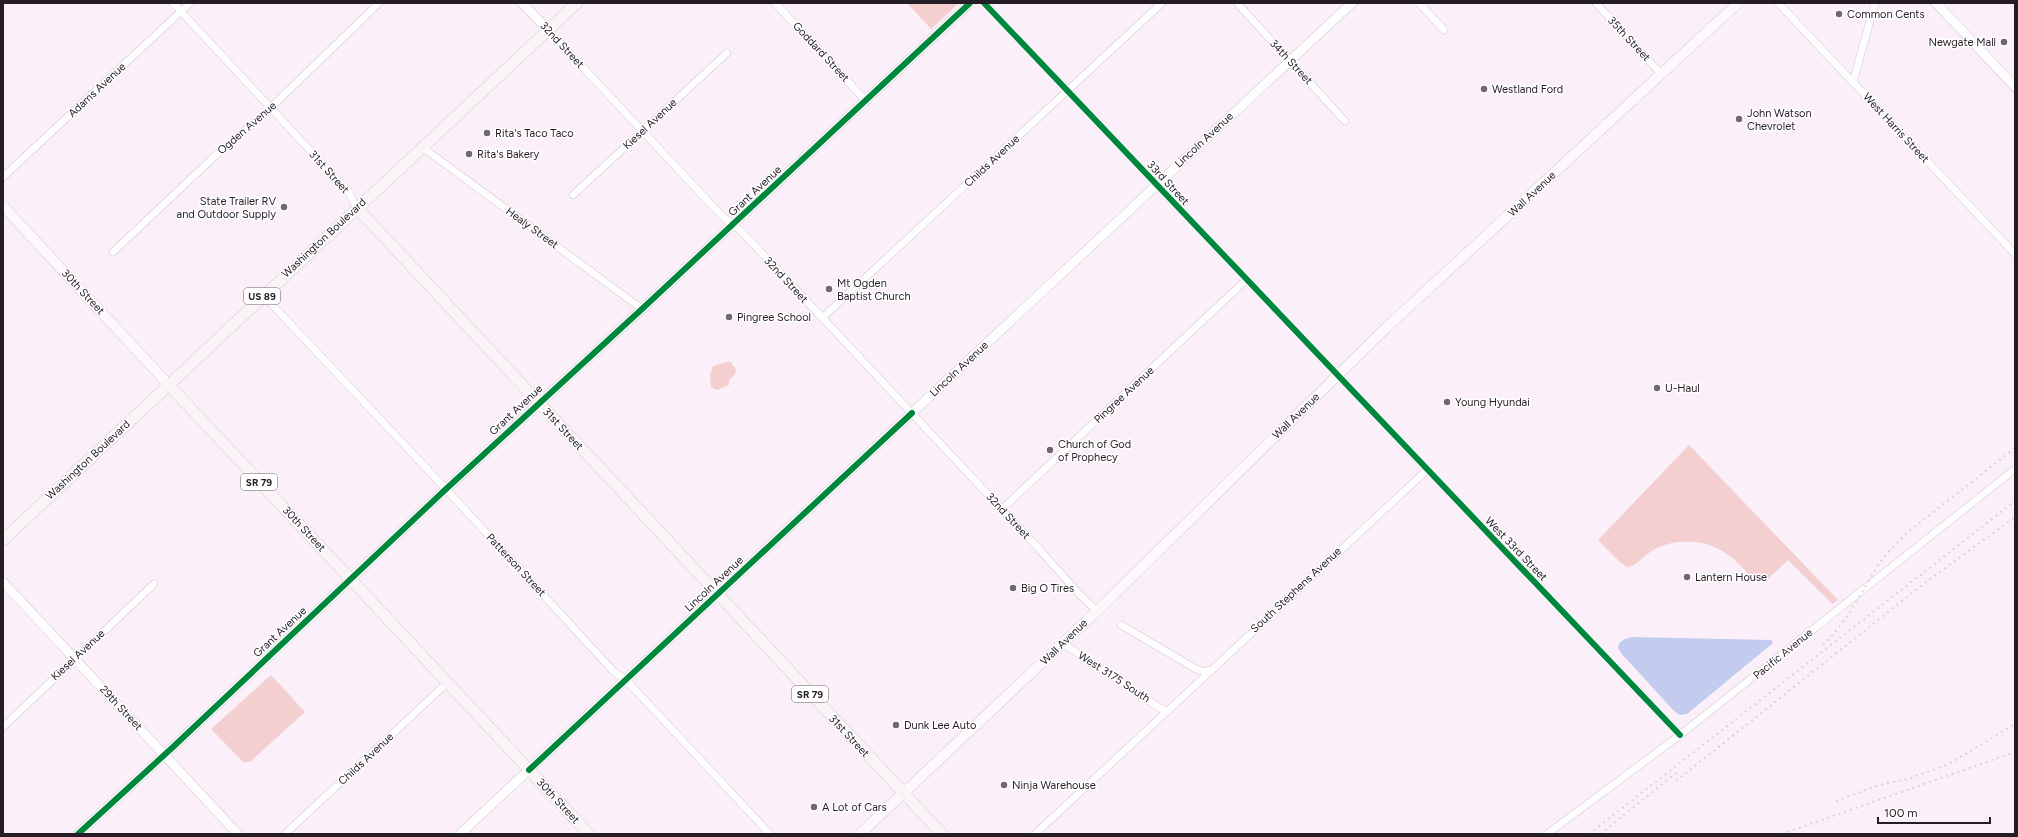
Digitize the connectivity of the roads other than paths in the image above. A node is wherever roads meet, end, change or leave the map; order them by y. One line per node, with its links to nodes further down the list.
1 (173, 3): 18 (street, 31st Street)
2 (190, 3): 18 (street, Adams Avenue)
3 (380, 3): 28 (street, Ogden Avenue)
4 (522, 3): 19 (street, 32nd Street)
5 (577, 3): 19 (main road, Washington Boulevard / US 89)
6 (775, 3): 27 (street, Goddard Street)
7 (970, 3): 27 (street, Grant Avenue)
8 (984, 3): 26 (street, 33rd Street)
9 (1162, 3): 26 (street, Childs Avenue)
10 (1237, 3): 22 (street, 34th Street)
11 (1352, 3): 22 (street, Lincoln Avenue)
12 (1419, 3): 20 (street)
13 (1596, 3): 23 (street, 35th Street)
14 (1738, 3): 23 (main road, Wall Avenue)
15 (1778, 3): 24 (street, West Harris Street)
16 (1875, 3): 24 (street)
17 (1936, 3): 25 (street)
18 (181, 12): 28 (street, 31st Street); 32 (street, Adams Avenue)
19 (548, 30): 30 (street, 32nd Street); 31 (main road, Washington Boulevard / US 89)
20 (1444, 30)
21 (727, 53): 30 (street, Kiesel Avenue)
22 (1290, 61): 29 (street, 34th Street); 33 (street, Lincoln Avenue)
23 (1662, 74): 44 (main road, Wall Avenue)
24 (1853, 82): 39 (street, West Harris Street)
25 (2015, 87)
26 (1067, 91): 33 (street, 33rd Street); 43 (street, Childs Avenue)
27 (866, 101): 37 (street, Grant Avenue)
28 (270, 108): 36 (street, 31st Street); 38 (street, Ogden Avenue)
29 (1345, 120)
30 (643, 131): 34 (street, Kiesel Avenue); 37 (street, 32nd Street)
31 (422, 147): 36 (main road, Washington Boulevard / US 89); 42 (street, Healy Street)
32 (3, 177)
33 (1156, 185): 40 (street, 33rd Street); 47 (street, Lincoln Avenue)
34 (573, 195)
35 (3, 206): 45 (main road, 30th Street / SR 79)
36 (357, 208): 41 (main road, Washington Boulevard / US 89); 46 (main road, 31st Street / SR 79)
37 (733, 225): 42 (street, Grant Avenue); 43 (street, 32nd Street)
38 (113, 252)
39 (2015, 254)
40 (1246, 280): 44 (street, 33rd Street); 51 (street, Pingree Avenue)
41 (263, 295): 45 (main road, Washington Boulevard / US 89); 50 (street, Patterson Street)
42 (642, 309): 46 (street, Grant Avenue)
43 (822, 318): 47 (street, 32nd Street)
44 (1337, 376): 49 (street, West 33rd Street); 57 (main road, Wall Avenue)
45 (168, 384): 52 (main road, Washington Boulevard / US 89); 53 (main road, 30th Street / SR 79)
46 (539, 403): 50 (street, Grant Avenue); 56 (main road, 31st Street / SR 79)
47 (912, 413): 51 (street, 32nd Street); 56 (street, Lincoln Avenue)
48 (2015, 469): 66 (street, Pacific Avenue)
49 (1427, 470): 61 (street, South Stephens Avenue); 66 (street, West 33rd Street)
50 (446, 489): 53 (street, Grant Avenue); 62 (street, Patterson Street)
51 (1002, 509): 57 (street, 32nd Street)
52 (3, 540)
53 (351, 580): 63 (main road, 30th Street / SR 79); 67 (street, Grant Avenue)
54 (3, 582): 60 (street, 29th Street)
55 (154, 584): 60 (street, Kiesel Avenue)
56 (718, 595): 62 (street, Lincoln Avenue); 69 (main road, 31st Street / SR 79)
57 (1097, 611): 59 (main road, Wall Avenue)
58 (1122, 625): 61 (street)
59 (1062, 643): 64 (street, West 3175 South); 69 (main road, Wall Avenue)
60 (75, 659): 65 (street, Kiesel Avenue); 67 (street, 29th Street)
61 (1210, 670): 64 (street, South Stephens Avenue)
62 (626, 680): 68 (street, Lincoln Avenue); 75 (street, Patterson Street)
63 (446, 683): 68 (main road, 30th Street / SR 79); 72 (street, Childs Avenue)
64 (1166, 712): 78 (street, South Stephens Avenue)
65 (3, 726)
66 (1680, 735): 79 (street, Pacific Avenue)
67 (164, 755): 70 (street, Grant Avenue); 71 (street, 29th Street)
68 (529, 770): 73 (street, Lincoln Avenue); 74 (main road, 30th Street / SR 79)
69 (902, 793): 76 (main road, Wall Avenue); 77 (main road, 31st Street / SR 79)
70 (78, 834)
71 (238, 834)
72 (286, 834)
73 (460, 834)
74 (589, 834)
75 (770, 834)
76 (860, 834)
77 (942, 834)
78 (1035, 834)
79 (1547, 834)

